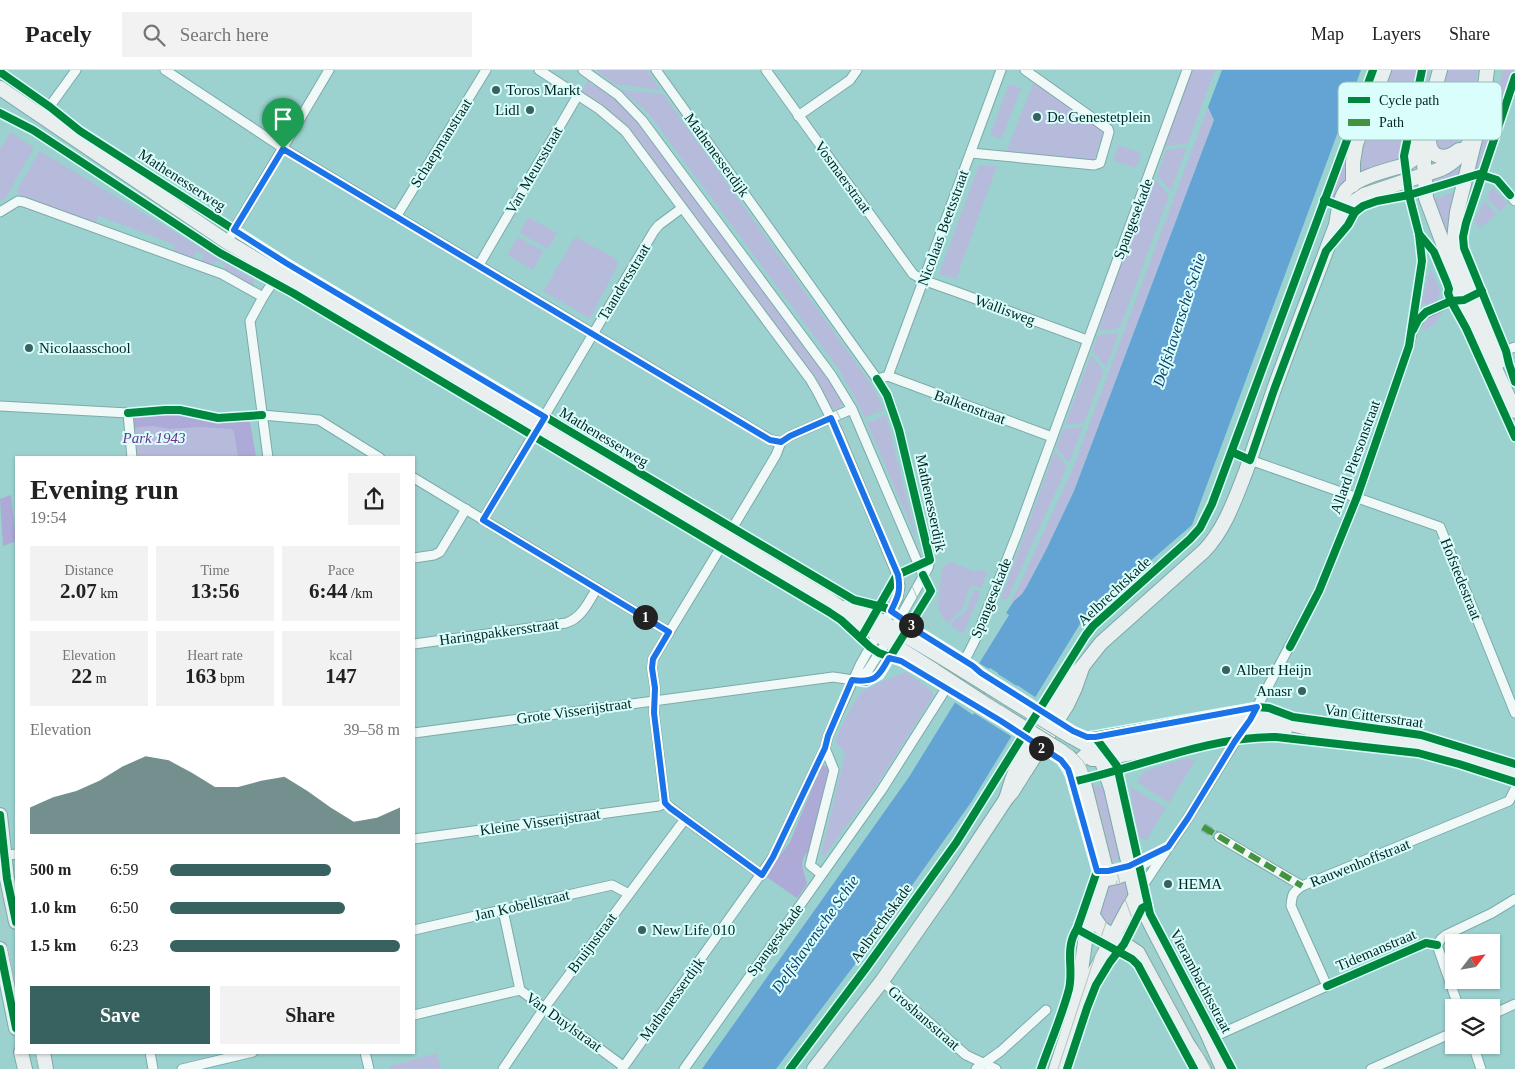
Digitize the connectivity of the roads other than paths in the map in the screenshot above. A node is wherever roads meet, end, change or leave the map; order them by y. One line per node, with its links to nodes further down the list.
1 (76, 70): 21 (street)
2 (165, 70): 29 (street)
3 (329, 70): 29 (street)
4 (486, 70): 35 (street, Schaepmanstraat)
5 (539, 70): 18 (street, Mathenesserdijk)
6 (583, 70): 51 (street, Mathenesserdijk)
7 (656, 70): 49 (street, Mathenesserdijk)
8 (766, 70): 20 (street, Vosmaerstraat)
9 (857, 70): 20 (street)
10 (1001, 70): 30 (street, Nicolaas Beetsstraat)
11 (1025, 70): 30 (street)
12 (1187, 70): 45 (street, Spangesekade)
13 (1384, 70): 15 (street)
14 (1496, 70): 16 (street)
15 (1380, 82)
16 (1492, 82)
17 (0, 88): 21 (street, Mathenesserweg)
18 (578, 95): 33 (street, Mathenesserdijk); 38 (street, Van Meursstraat)
19 (0, 100): 21 (street, Mathenesserweg)
20 (798, 116): 41 (street, Vosmaerstraat)
21 (42, 117): 37 (street, Mathenesserweg)
22 (1358, 140): 32 (street)
23 (1417, 140): 32 (street)
24 (1426, 140): 31 (street)
25 (1429, 140): 26 (street)
26 (1468, 140)
27 (1471, 140): 31 (street)
28 (1474, 140): 40 (street)
29 (283, 149): 35 (street); 37 (street)
30 (971, 153): 41 (street, Nicolaas Beetsstraat)
31 (1424, 175): 36 (street); 42 (street)
32 (1353, 185): 36 (street, Aelbrechtskade)
33 (682, 208): 44 (street, Taandersstraat); 54 (street, Mathenesserdijk)
34 (0, 212): 43 (street)
35 (396, 217): 38 (street)
36 (1336, 225): 61 (street, Aelbrechtskade)
37 (227, 242): 39 (street, Mathenesserweg)
38 (479, 265): 44 (street)
39 (279, 273): 43 (street); 55 (street, Mathenesserweg)
40 (1466, 278): 42 (street); 47 (street)
41 (923, 280): 45 (street, Wallisweg); 48 (street, Nicolaas Beetsstraat)
42 (1462, 294): 47 (street); 63 (street, Allard Piersonstraat)
43 (263, 297): 53 (street)
44 (593, 334): 55 (street, Taandersstraat); 57 (street)
45 (1087, 340): 56 (street, Spangesekade)
46 (1515, 347): 47 (street)
47 (1493, 355): 52 (street)
48 (888, 376): 49 (street); 56 (street, Balkenstraat)
49 (877, 379): 68 (street, Mathenesserdijk)
50 (0, 406): 58 (street)
51 (852, 409): 54 (street); 68 (street, Mathenesserdijk)
52 (1515, 412)
53 (262, 415): 59 (street); 60 (street)
54 (831, 418): 57 (street); 71 (street, Mathenesserdijk)
55 (538, 428): 65 (street, Taandersstraat); 66 (street, Mathenesserweg)
56 (1052, 437): 93 (street, Spangesekade)
57 (781, 442): 66 (street)
58 (132, 456)
59 (268, 456)
60 (377, 456)
61 (1250, 460): 63 (street, Hofstedestraat); 106 (street, Aelbrechtskade)
62 (415, 479): 64 (street)
63 (1357, 497): 75 (street, Hofstedestraat); 76 (street, Allard Piersonstraat)
64 (466, 509): 65 (street); 67 (street)
65 (483, 520): 69 (street)
66 (726, 538): 70 (street); 71 (street, Mathenesserweg)
67 (415, 558)
68 (923, 575): 71 (street, Mathenesserdijk)
69 (597, 588): 70 (street); 72 (street, Haringpakkersstraat)
70 (669, 632): 74 (street)
71 (885, 632): 73 (street, Mathenesserdijk); 81 (street, Mathenesserweg, bridge); 82 (street, Mathenesserweg, bridge)
72 (415, 644)
73 (852, 680): 74 (street, Grote Visserijstraat); 80 (street, Mathenesserdijk)
74 (654, 700): 78 (street, Grote Visserijstraat); 85 (street)
75 (1515, 714)
76 (1250, 720): 77 (street, Van Cittersstraat); 79 (street, Allard Piersonstraat); 81 (street, Van Cittersstraat)
77 (1316, 730): 79 (street); 83 (street, Van Cittersstraat)
78 (415, 733)
79 (1240, 734): 81 (street); 90 (street, Allard Piersonstraat)
80 (825, 748): 93 (street); 94 (street, Mathenesserdijk)
81 (1098, 755): 82 (street); 92 (street, Vierambachtsstraat)
82 (1077, 763): 95 (street)
83 (1515, 772)
84 (1515, 789): 96 (street, Rauwenhoffstraat)
85 (665, 803): 87 (street); 89 (street, Kleine Visserijstraat)
86 (0, 816): 91 (street)
87 (685, 819): 94 (street); 97 (street, Bruijnstraat)
88 (1220, 837): 96 (street)
89 (415, 839)
90 (1165, 852): 92 (street); 98 (street, Allard Piersonstraat)
91 (7, 856): 101 (street)
92 (1130, 872): 95 (street); 98 (street, Vierambachtsstraat)
93 (821, 874): 133 (street, Spangesekade)
94 (762, 875): 126 (street, Mathenesserdijk)
95 (1103, 880): 102 (street)
96 (1302, 886): 107 (street, Rauwenhoffstraat)
97 (629, 894): 100 (street, Jan Kobellstraat); 112 (street, Bruijnstraat)
98 (1136, 896): 104 (street); 118 (street, Vierambachtsstraat)
99 (1515, 898): 109 (street, Tidemanstraat)
100 (503, 910): 103 (street, Jan Kobellstraat); 108 (street)
101 (15, 915)
102 (1093, 916): 104 (street); 111 (street)
103 (415, 930)
104 (1113, 937): 111 (street); 138 (street)
105 (0, 950): 116 (street)
106 (882, 981): 125 (street, Groshansstraat); 134 (street, Aelbrechtskade)
107 (1327, 986): 118 (street, Tidemanstraat)
108 (520, 990): 112 (street, Van Duylstraat); 115 (street, Van Duylstraat)
109 (1456, 999)
110 (1515, 1004): 114 (street)
111 (1077, 1005): 137 (street)
112 (545, 1007): 126 (street, Van Duylstraat); 132 (street, Bruijnstraat)
113 (1046, 1010): 125 (street)
114 (1500, 1011)
115 (415, 1015)
116 (15, 1023)
117 (1445, 1036): 140 (street)
118 (1209, 1039): 139 (street, Vierambachtsstraat)
119 (22, 1054): 127 (street)
120 (43, 1054): 128 (street)
121 (150, 1054): 129 (street)
122 (245, 1054): 130 (street)
123 (365, 1054): 131 (street)
124 (1476, 1054): 141 (street)
125 (980, 1066): 135 (street, Groshansstraat); 136 (street, Groshansstraat)
126 (622, 1068)
127 (25, 1069)
128 (46, 1069)
129 (153, 1069)
130 (182, 1069)
131 (369, 1069)
132 (503, 1069)
133 (684, 1069)
134 (814, 1069)
135 (996, 1069)
136 (1003, 1069)
137 (1056, 1069)
138 (1204, 1069)
139 (1223, 1069)
140 (1371, 1069)
141 (1481, 1069)

